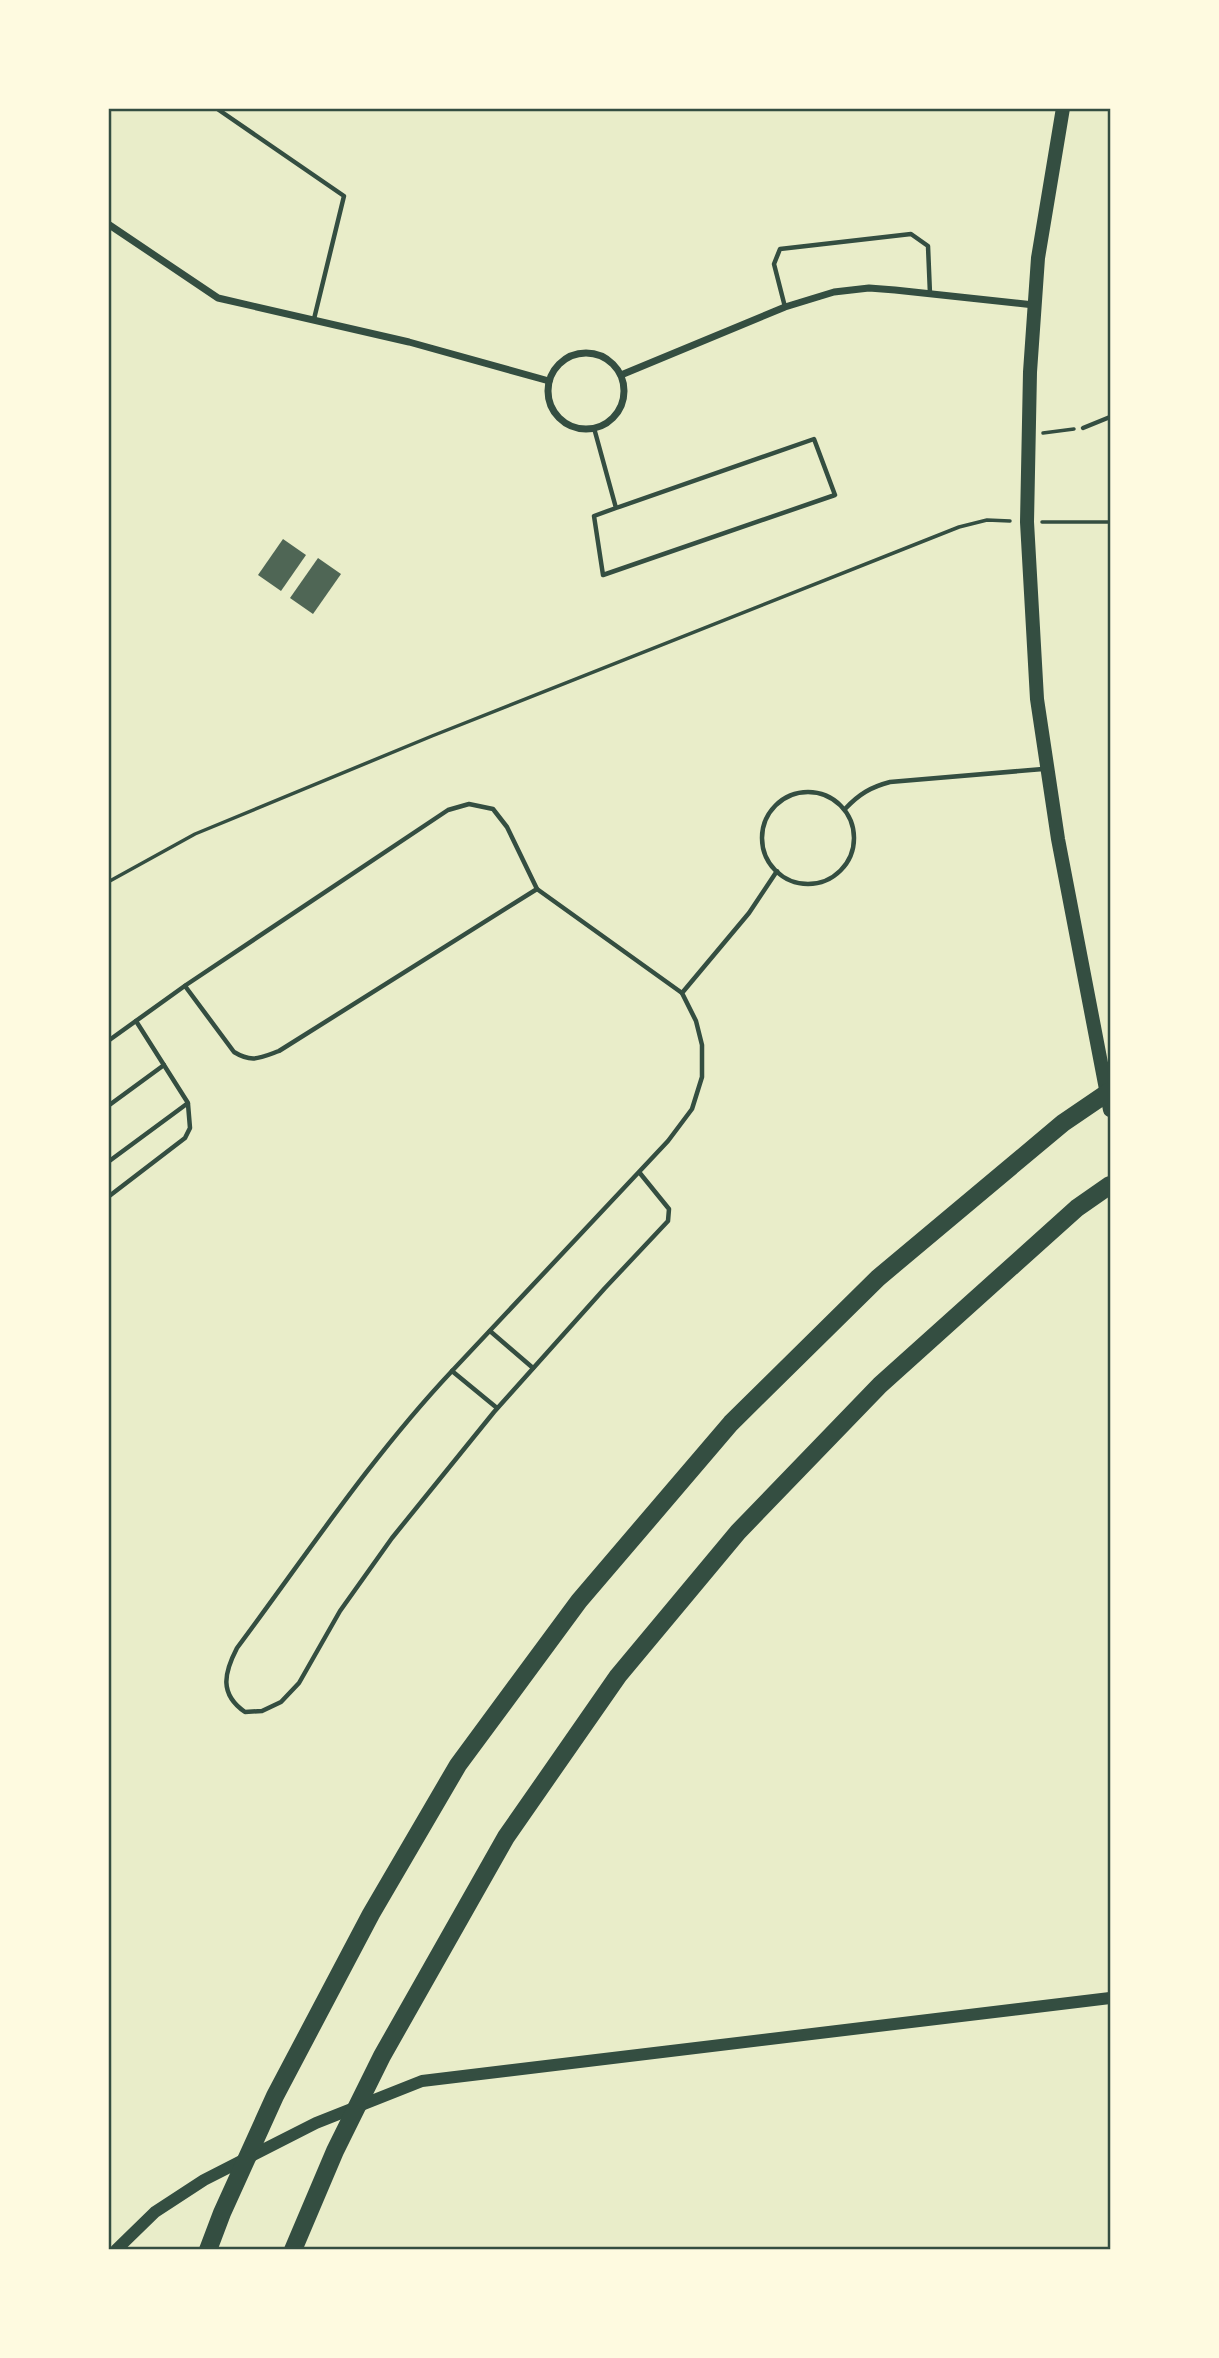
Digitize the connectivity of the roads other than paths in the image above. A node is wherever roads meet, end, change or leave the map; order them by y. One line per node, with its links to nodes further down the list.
1 (216, 108): 7 (lane)
2 (1063, 108): 5 (main road)
3 (108, 225): 7 (street)
4 (930, 295): 5 (street); 6 (street); 6 (lane)
5 (1035, 305): 14 (main road)
6 (785, 307): 8 (street)
7 (314, 319): 9 (street)
8 (621, 375): 9 (street); 11 (street)
9 (549, 381): 11 (street)
10 (1111, 417): 12 (lane)
11 (594, 428): 13 (lane)
12 (1083, 428)
13 (617, 508): 13 (lane)
14 (1048, 768): 15 (lane); 26 (main road)
15 (845, 808): 16 (lane); 16 (lane)
16 (777, 871): 19 (lane)
17 (537, 889): 18 (lane); 18 (lane); 19 (lane)
18 (185, 985): 20 (lane)
19 (681, 993): 28 (lane)
20 (136, 1021): 21 (lane); 22 (lane)
21 (108, 1041)
22 (164, 1065): 24 (lane); 25 (lane)
23 (1111, 1091): 37 (highway)
24 (188, 1103): 27 (lane); 30 (lane)
25 (108, 1106)
26 (1111, 1110)
27 (108, 1162)
28 (639, 1172): 31 (lane); 32 (lane)
29 (1111, 1185): 38 (highway)
30 (108, 1197)
31 (490, 1331): 32 (lane); 33 (lane)
32 (533, 1368): 34 (lane)
33 (452, 1371): 34 (lane); 34 (lane)
34 (497, 1408)
35 (1111, 1998): 36 (street)
36 (117, 2249)
37 (208, 2249)
38 (293, 2249)

